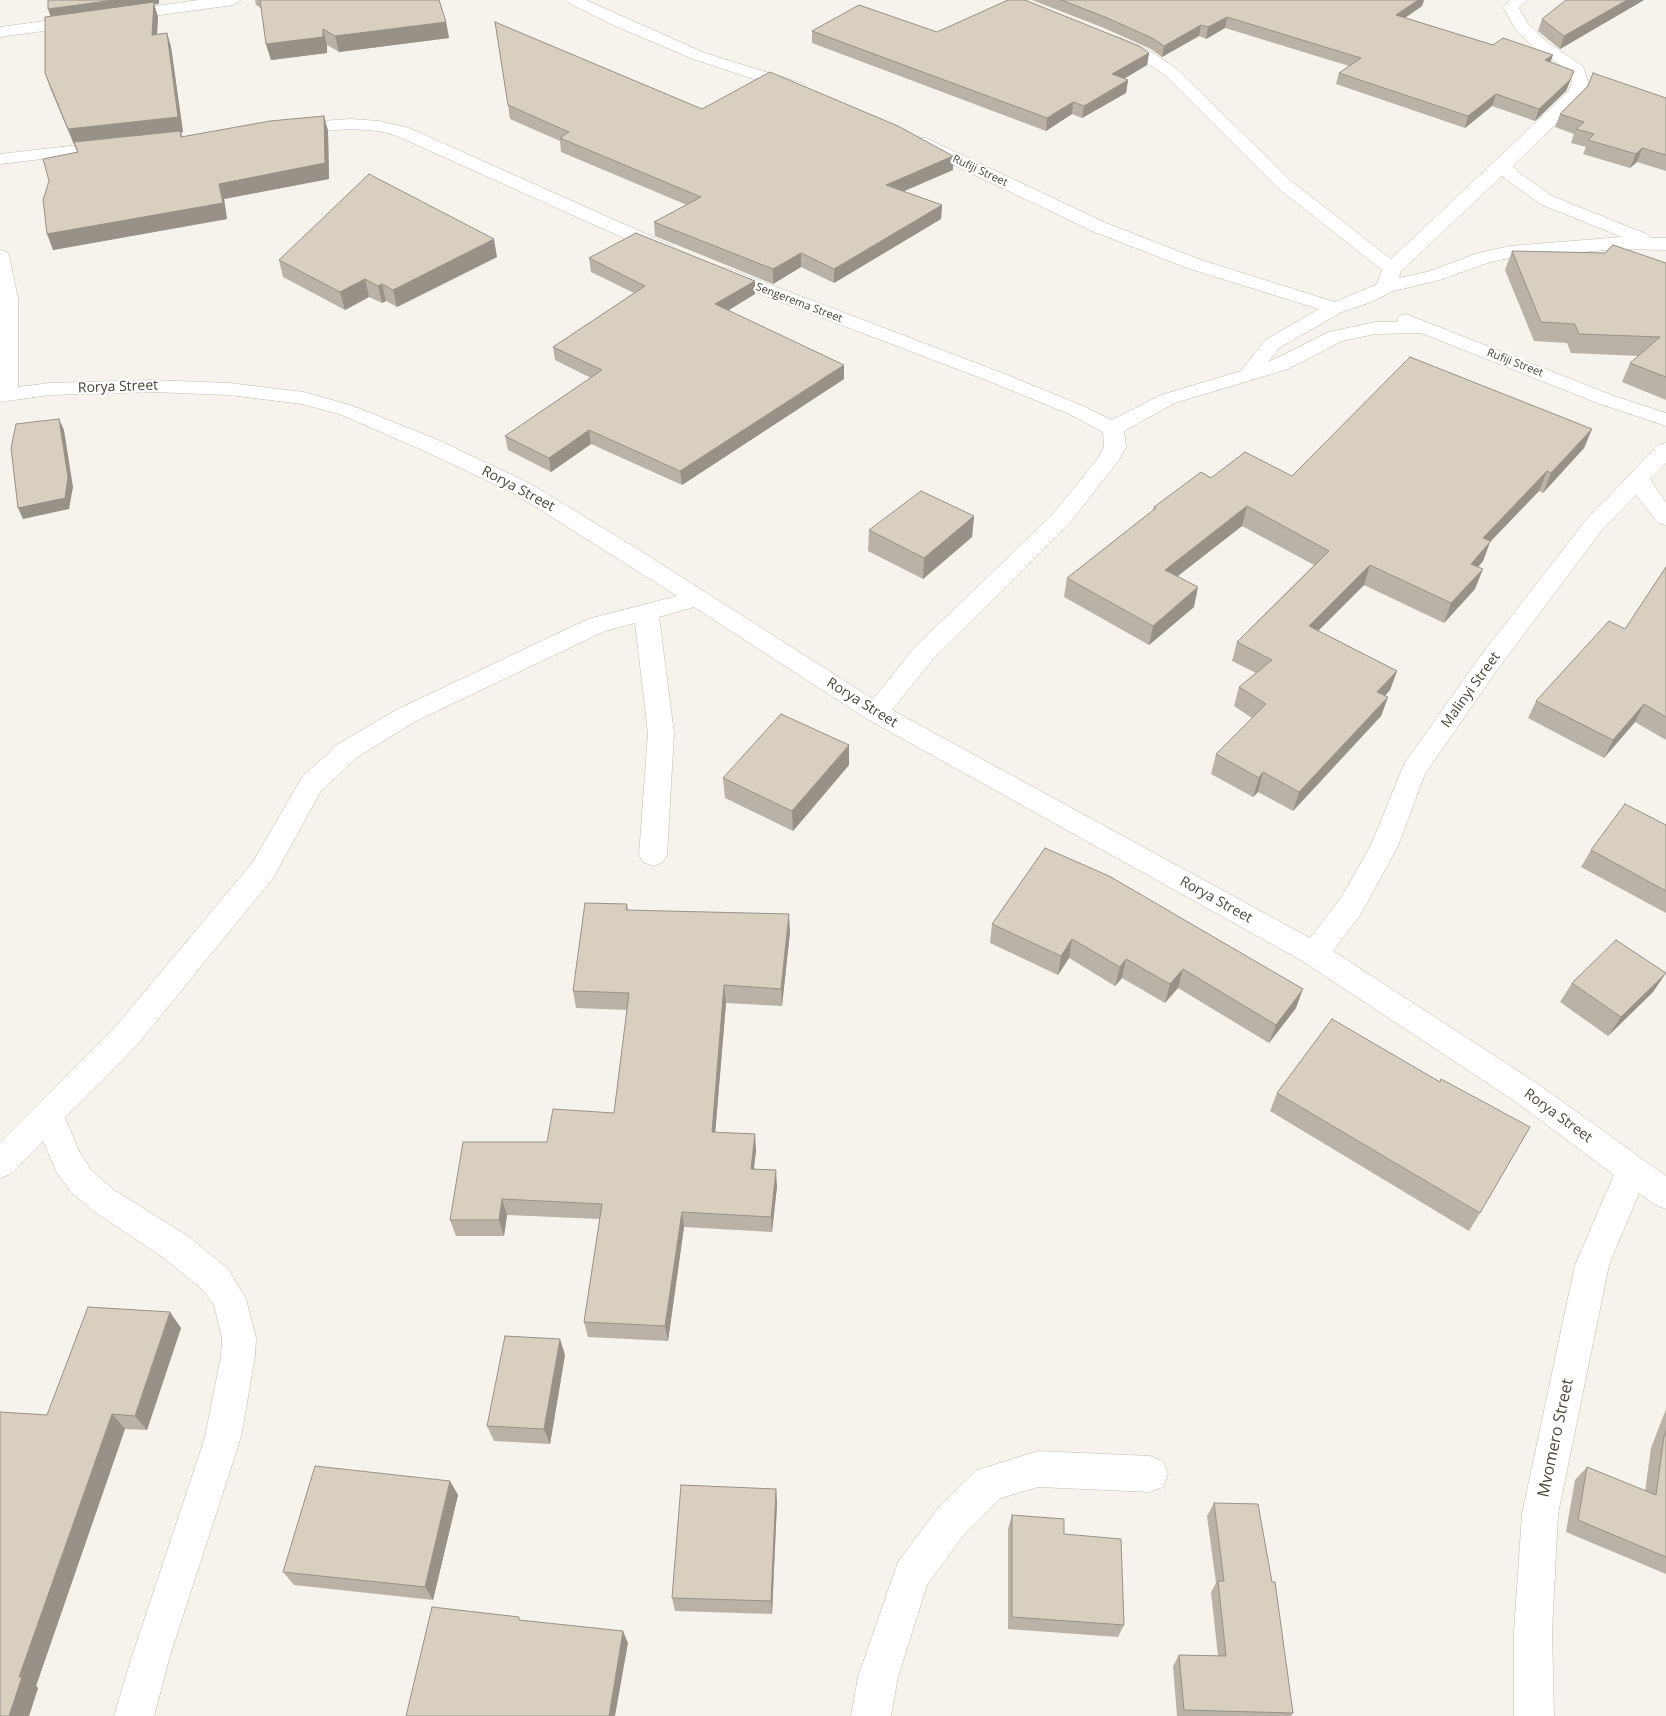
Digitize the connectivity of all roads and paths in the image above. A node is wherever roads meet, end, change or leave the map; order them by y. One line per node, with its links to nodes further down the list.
1 (233, 0): 4 (street)
2 (574, 0): 6 (street)
3 (1519, 0): 11 (street)
4 (0, 32)
5 (1097, 33): 14 (street)
6 (810, 93)
7 (267, 130): 21 (street, Sengerema Street)
8 (904, 134): 16 (street, Rufiji Street)
9 (134, 144): 10 (street)
10 (0, 159)
11 (1502, 166): 12 (street); 14 (street)
12 (1659, 244): 14 (street)
13 (0, 256): 19 (street)
14 (1389, 278): 15 (street)
15 (1367, 297): 16 (street); 17 (street, Rufiji Street)
16 (1335, 308): 18 (street)
17 (1423, 327): 18 (street); 20 (street, Rufiji Street)
18 (1248, 375): 21 (street)
19 (4, 396): 25 (street, Rorya Street)
20 (1666, 420)
21 (1113, 429): 27 (street)
22 (1666, 450): 23 (street, Malinyi Street)
23 (1638, 479): 24 (street); 29 (street, Malinyi Street)
24 (1666, 518)
25 (698, 598): 26 (street); 27 (street, Rorya Street)
26 (646, 612): 28 (street); 30 (street)
27 (876, 713): 29 (street, Rorya Street)
28 (653, 855)
29 (1314, 954): 32 (street, Rorya Street)
30 (49, 1116): 31 (street); 35 (street)
31 (0, 1164)
32 (1632, 1171): 33 (street, Rorya Street); 37 (street, Mvomero Street)
33 (1666, 1195)
34 (1150, 1474): 36 (street)
35 (134, 1716)
36 (871, 1716)
37 (1534, 1716)

